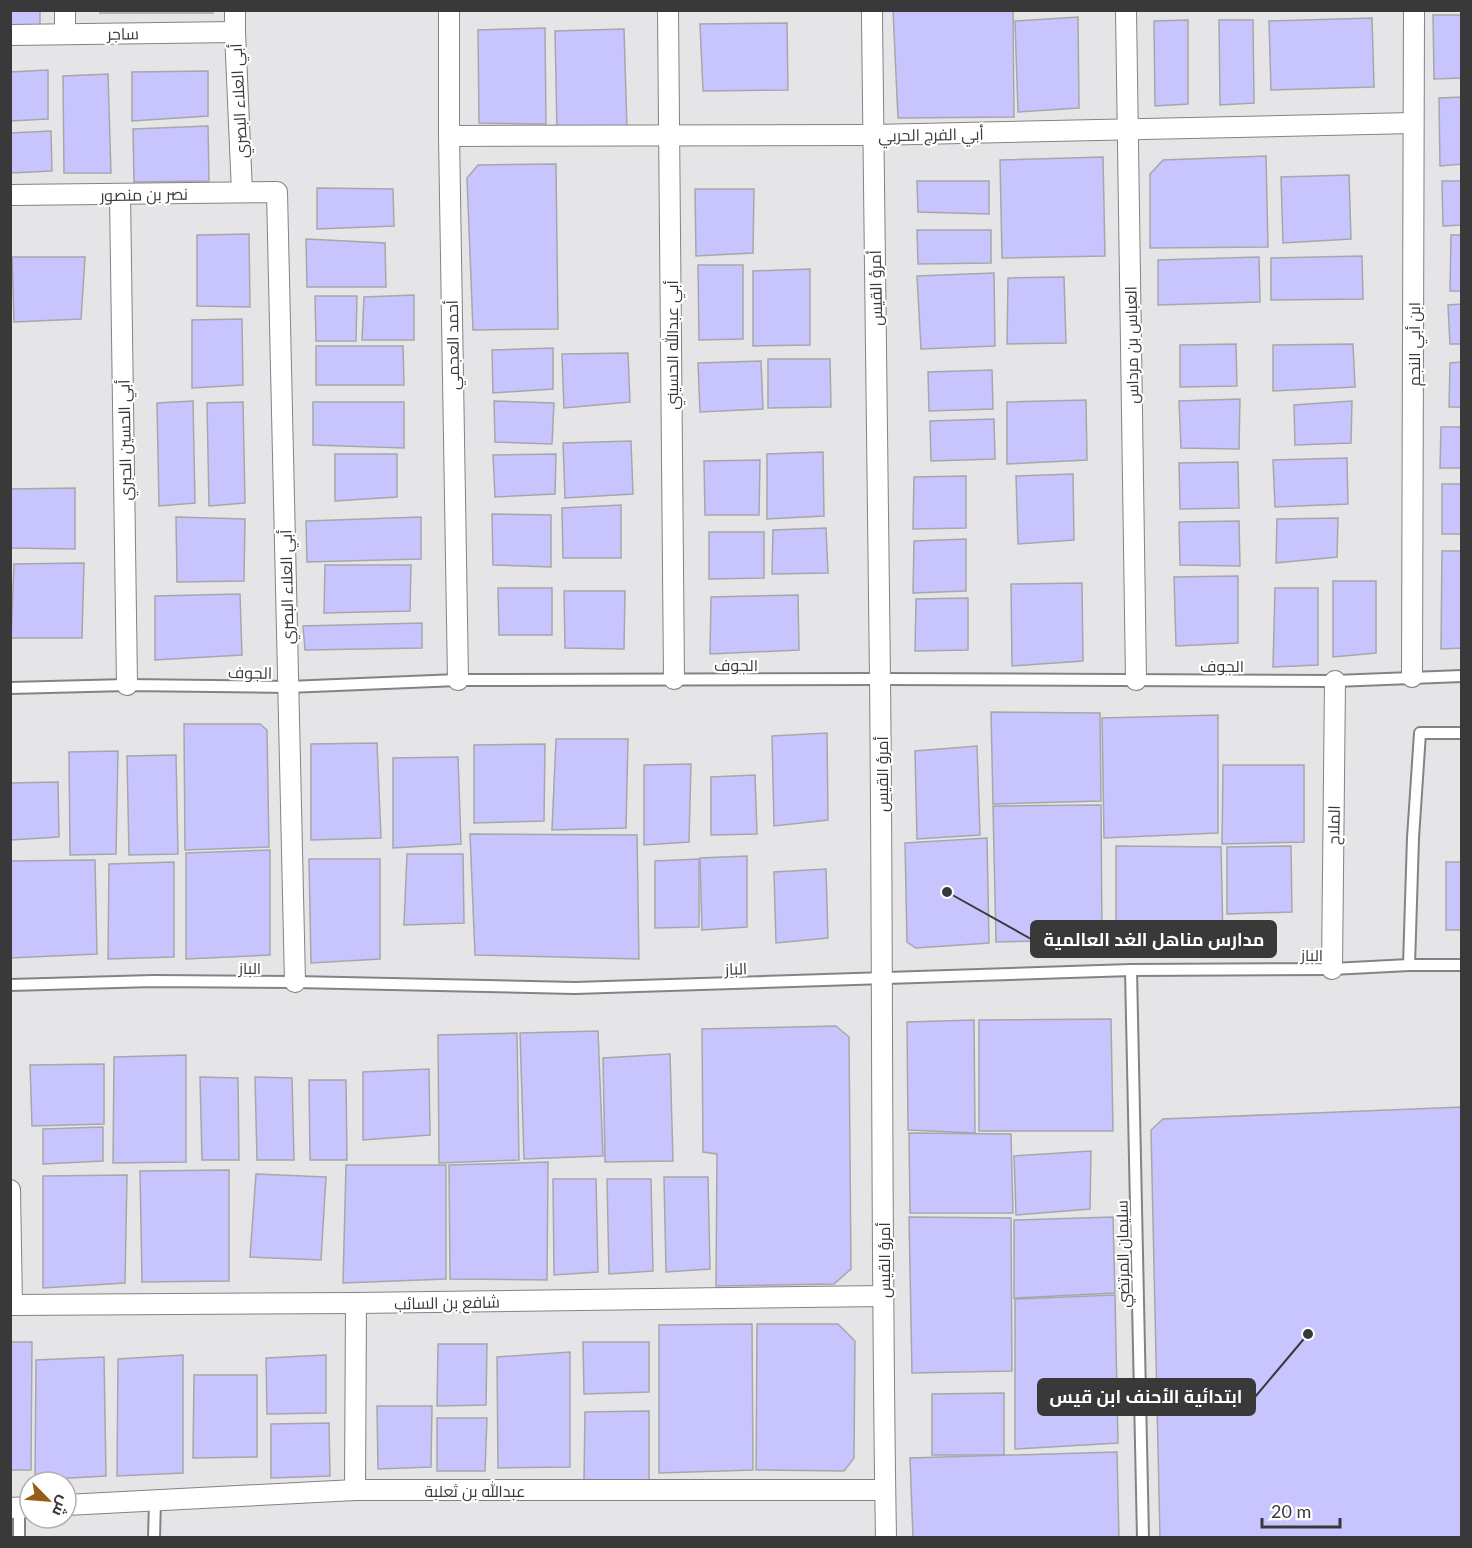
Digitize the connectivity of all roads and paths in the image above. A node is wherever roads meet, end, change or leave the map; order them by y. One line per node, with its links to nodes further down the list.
1 (65, 10): 9 (street)
2 (235, 10): 8 (street, أبي العلاء البصري)
3 (449, 10): 14 (street, أحمد العجمي)
4 (668, 10): 15 (street, أبي عبدالله الحسيني)
5 (872, 10): 13 (street, أمرؤ القيس)
6 (1126, 10): 12 (street, العباس بن مرداس)
7 (1414, 10): 11 (street, ابن أبي النجم)
8 (235, 32): 9 (street, ساجر); 16 (street, أبي العلاء البصري)
9 (65, 34): 10 (street, ساجر)
10 (10, 36)
11 (1413, 123): 12 (street, أبي الفرج الحربي); 21 (street, ابن أبي النجم)
12 (1128, 129): 13 (street, أبي الفرج الحربي); 25 (street, العباس بن مرداس)
13 (873, 135): 15 (street, أبي الفرج الحربي); 23 (street, أمرؤ القيس)
14 (448, 136): 15 (street, أبي الفرج الحربي); 24 (street, أحمد العجمي)
15 (670, 136): 22 (street, أبي عبدالله الحسيني)
16 (242, 192): 17 (street, نصر بن منصور); 18 (street, نصر بن منصور)
17 (278, 192): 28 (street, أبي العلاء البصري)
18 (120, 194): 19 (street, نصر بن منصور); 27 (street, أبي الحسين الحبري)
19 (10, 195)
20 (1461, 676): 21 (lane, الجوف)
21 (1412, 677): 26 (lane, الجوف)
22 (674, 679): 23 (lane, الجوف); 24 (lane, الجوف)
23 (880, 679): 25 (lane, الجوف); 35 (street, أمرؤ القيس)
24 (458, 680): 28 (lane, الجوف)
25 (1136, 680): 26 (lane, الجوف)
26 (1335, 681): 33 (street, الملاح)
27 (127, 685): 28 (lane, الجوف); 29 (lane, الجوف)
28 (288, 687): 36 (street, أبي العلاء البصري)
29 (10, 688)
30 (1461, 733): 31 (lane)
31 (1409, 964): 32 (lane, الباز); 33 (lane, الباز)
32 (1461, 965)
33 (1332, 969): 34 (lane, الباز)
34 (1131, 970): 35 (lane, الباز); 48 (lane, سليمان المرتضي)
35 (882, 977): 36 (lane, الباز); 39 (street, أمرؤ القيس)
36 (295, 982): 37 (lane, الباز)
37 (10, 985)
38 (10, 1190): 41 (street)
39 (883, 1296): 40 (street, شافع بن السائب); 43 (street, أمرؤ القيس)
40 (356, 1303): 41 (street, شافع بن السائب); 42 (street)
41 (11, 1305)
42 (355, 1490): 43 (street, عبدالله بن ثعلبة); 44 (street, عبدالله بن ثعلبة)
43 (885, 1490): 47 (street, أمرؤ القيس)
44 (155, 1500): 45 (street, عبدالله بن ثعلبة); 46 (lane)
45 (78, 1504)
46 (154, 1538)
47 (886, 1538)
48 (1143, 1538)

